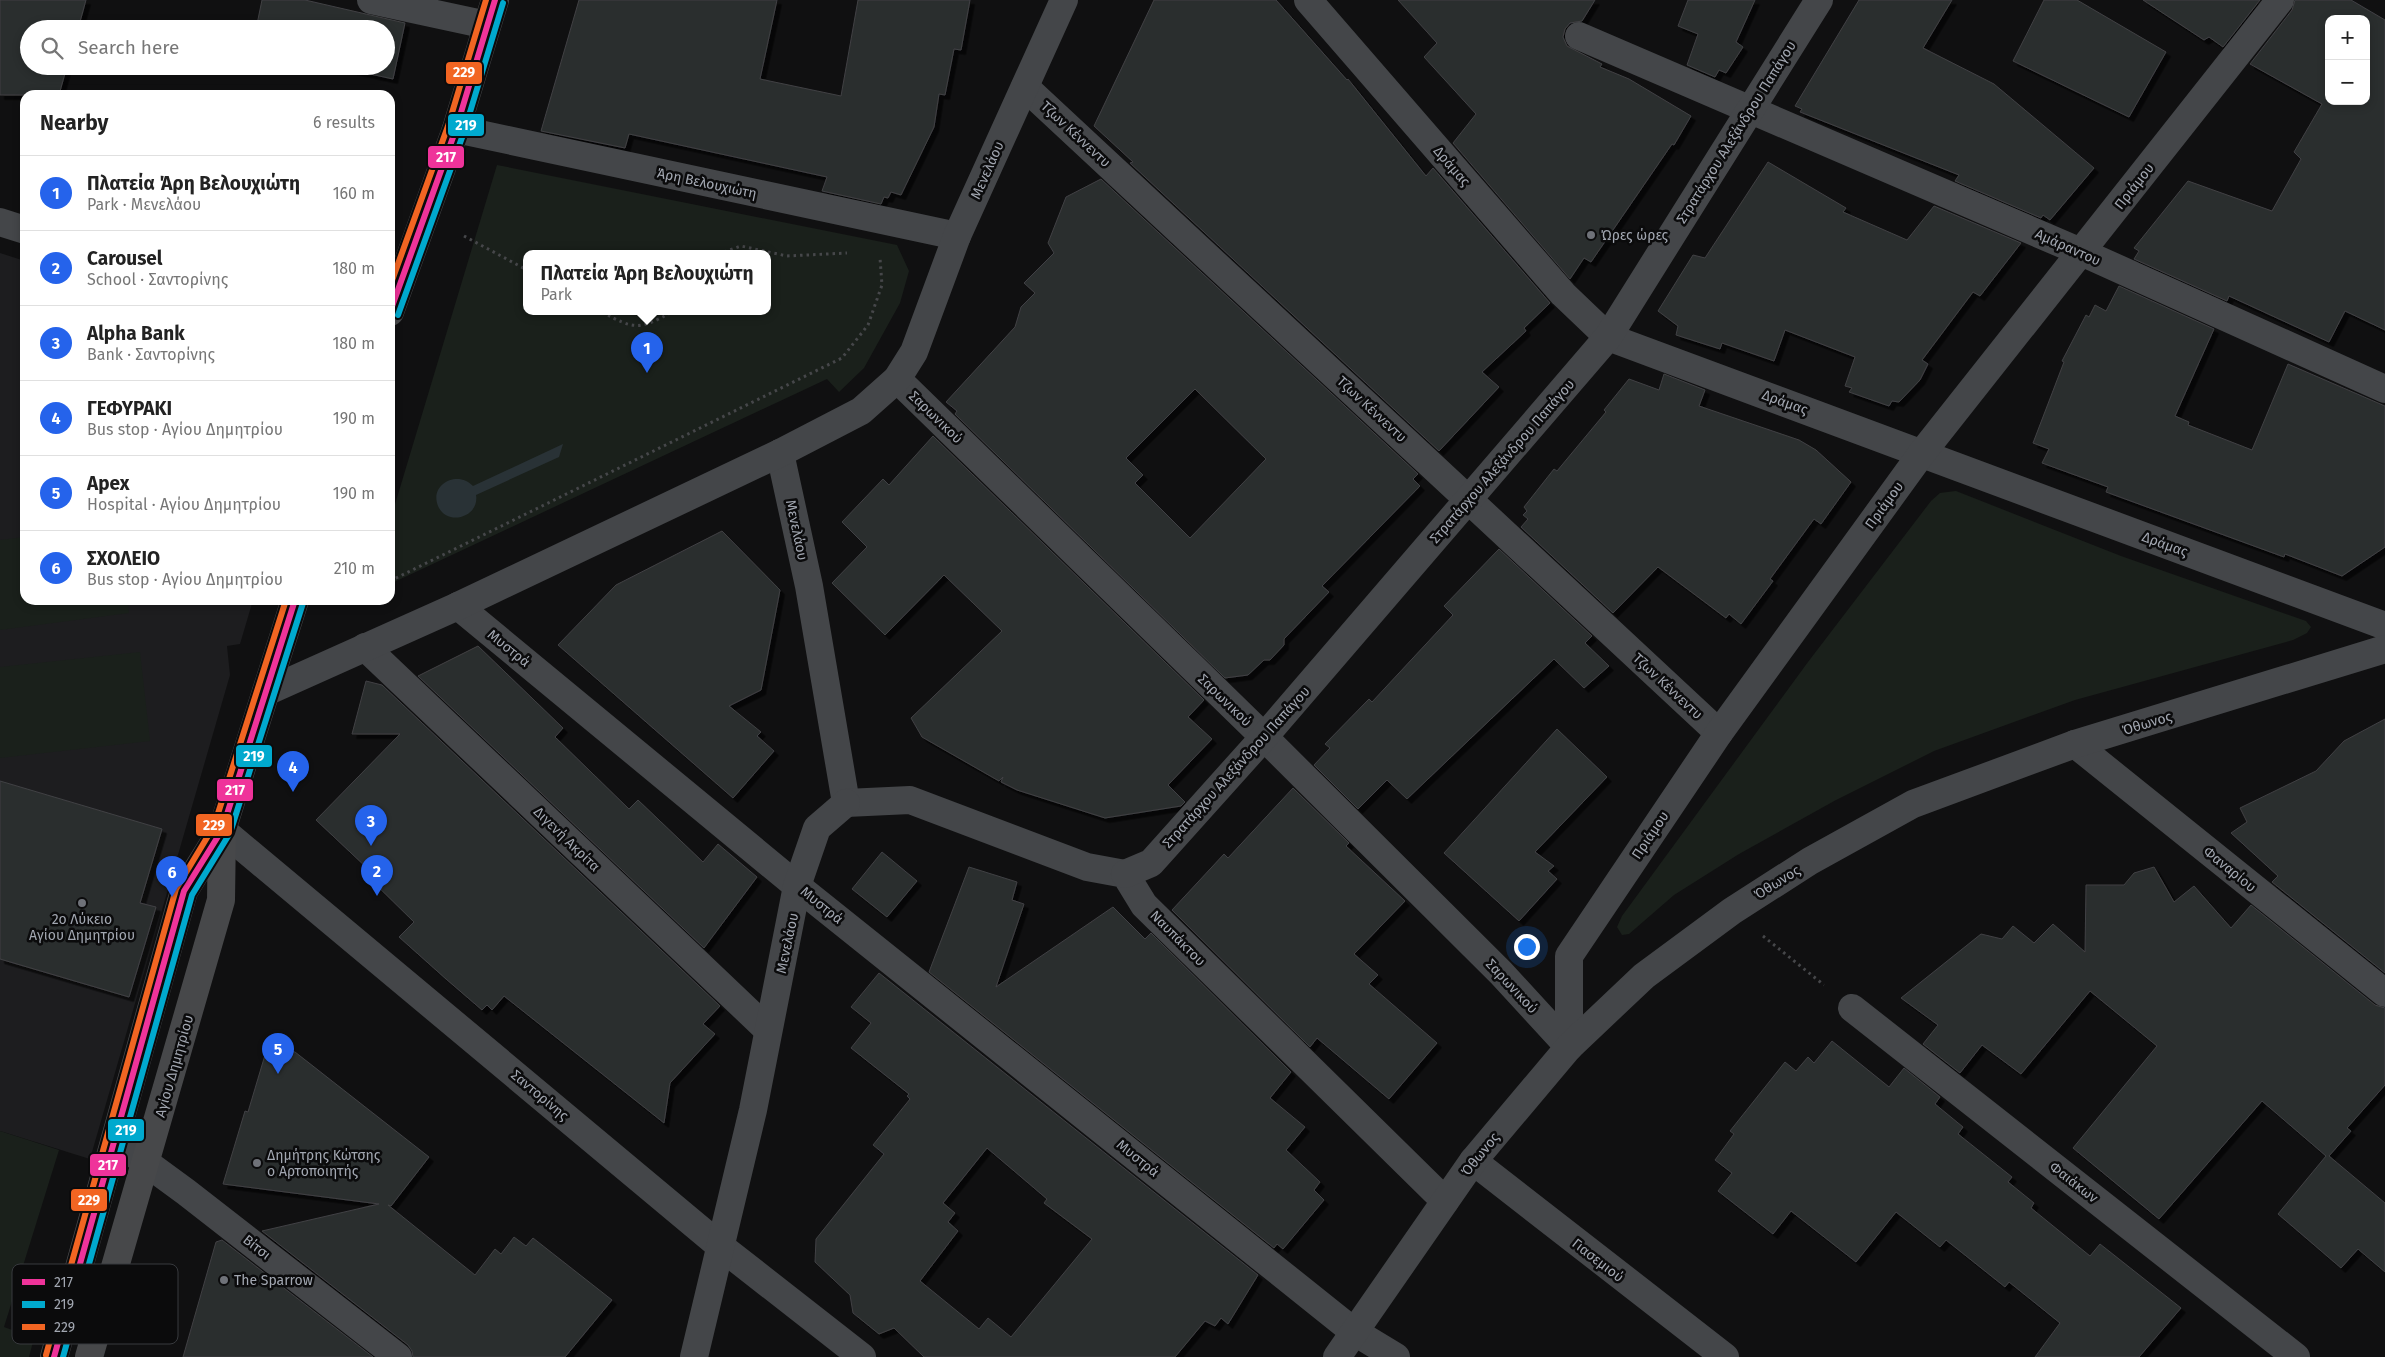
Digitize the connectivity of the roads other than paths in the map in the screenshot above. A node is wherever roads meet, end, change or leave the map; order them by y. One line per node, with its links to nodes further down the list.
1 (371, 0): 6 (street)
2 (1064, 0): 8 (street, Μενελάου)
3 (1308, 0): 16 (street, Δράμας)
4 (1819, 0): 9 (street, Στρατάρχου Αλεξάνδρου Παπάγου)
5 (2280, 0): 14 (street, Πριάμου)
6 (491, 12): 10 (main road)
7 (1579, 36): 9 (street, Αμάραντου)
8 (1025, 87): 13 (street, Μενελάου); 21 (street, Τζων Κέννεντυ)
9 (1750, 109): 14 (street, Αμάραντου); 16 (street, Στρατάρχου Αλεξάνδρου Παπάγου)
10 (456, 129): 13 (street, Άρη Βελουχιώτη); 15 (main road)
11 (0, 222): 12 (street)
12 (20, 228)
13 (957, 236): 17 (street, Μενελάου)
14 (2081, 252): 18 (street, Αμάραντου); 20 (street, Πριάμου)
15 (395, 298)
16 (1608, 337): 20 (street, Δράμας); 21 (street, Στρατάρχου Αλεξάνδρου Παπάγου)
17 (897, 379): 19 (street, Μενελάου); 29 (street, Σαρωνικού)
18 (2385, 389)
19 (780, 453): 23 (street, Μενελάου); 31 (street, Μενελάου)
20 (1922, 453): 24 (street, Δράμας); 28 (street, Πριάμου)
21 (1470, 500): 28 (street, Τζων Κέννεντυ); 29 (street, Στρατάρχου Αλεξάνδρου Παπάγου)
22 (293, 605): 27 (main road, Αγίου Δημητρίου)
23 (458, 606): 25 (street); 34 (street, Μυστρά)
24 (2385, 626)
25 (366, 648): 27 (street); 37 (street, Διγενή Ακρίτα)
26 (2385, 649): 30 (street, Όθωνος)
27 (266, 692): 32 (main road, Αγίου Δημητρίου)
28 (1719, 733): 38 (street, Πριάμου)
29 (1264, 737): 33 (street, Στρατάρχου Αλεξάνδρου Παπάγου); 38 (street, Σαρωνικού)
30 (2075, 744): 35 (street, Φαναρίου); 38 (street, Όθωνος)
31 (846, 803): 33 (street); 34 (street, Μενελάου)
32 (222, 830): 39 (main road, Αγίου Δημητρίου); 41 (main road, Αγίου Δημητρίου); 43 (street, Σαντορίνης)
33 (1125, 874): 42 (street, Ναυπάκτου)
34 (797, 886): 37 (street, Μενελάου); 46 (street, Μυστρά)
35 (2385, 993)
36 (1852, 1008): 57 (street, Φαιάκων)
37 (768, 1030): 43 (street, Μενελάου)
38 (1569, 1047): 40 (street, Όθωνος)
39 (115, 1140): 41 (street, Βίτσι); 44 (main road, Αγίου Δημητρίου)
40 (1473, 1161): 42 (street, Όθωνος); 56 (street, Γιασεμιού)
41 (146, 1162): 45 (main road, Αγίου Δημητρίου); 51 (street, Βίτσι)
42 (1445, 1202): 46 (street, Όθωνος)
43 (720, 1246): 52 (street, Μενελάου); 53 (street, Σαντορίνης)
44 (80, 1264)
45 (116, 1264)
46 (1353, 1331): 54 (street, Όθωνος); 55 (street, Μυστρά)
47 (58, 1344): 49 (main road, Αγίου Δημητρίου)
48 (92, 1344): 50 (main road, Αγίου Δημητρίου)
49 (54, 1357)
50 (88, 1357)
51 (398, 1357)
52 (694, 1357)
53 (862, 1357)
54 (1336, 1357)
55 (1396, 1357)
56 (1725, 1357)
57 (2296, 1357)

